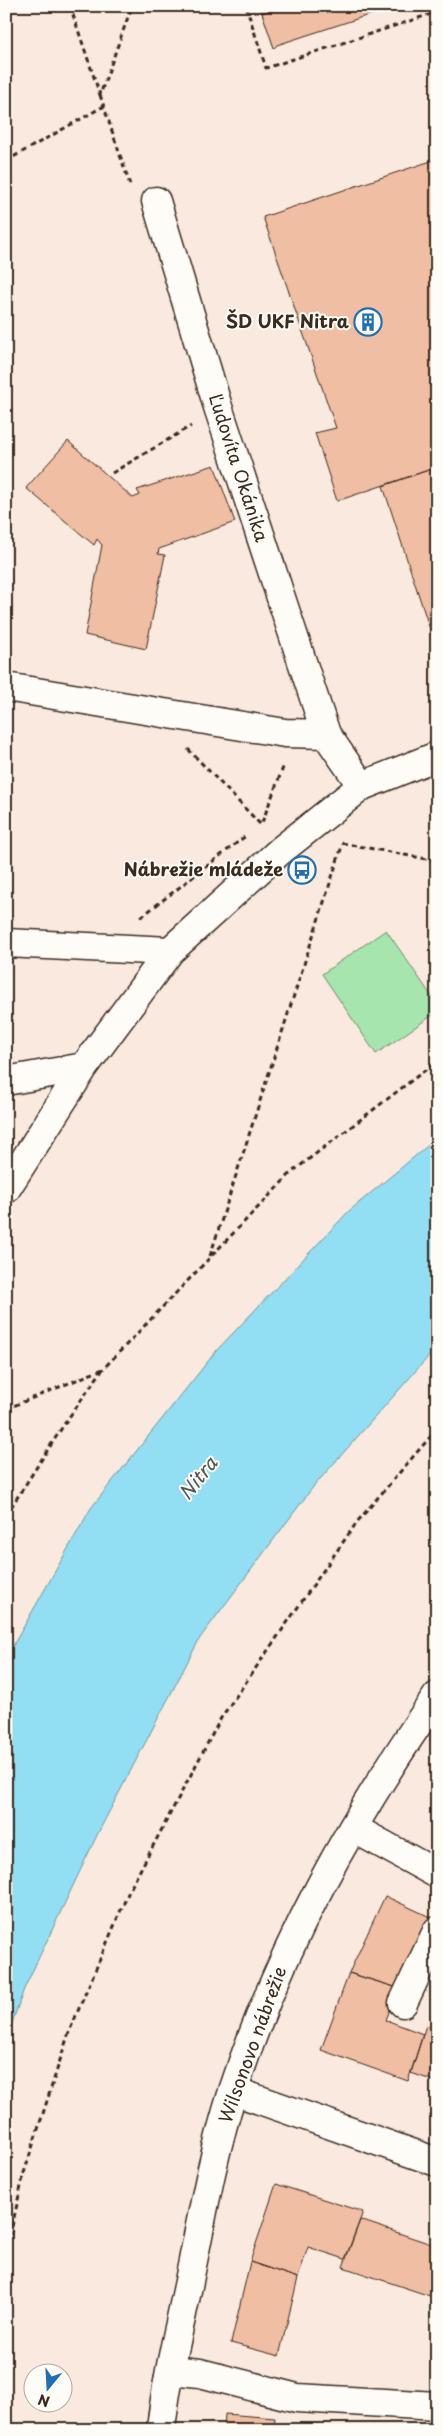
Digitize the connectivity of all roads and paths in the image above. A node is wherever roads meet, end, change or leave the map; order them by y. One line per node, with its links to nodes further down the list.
1 (70, 6): 2 (path)
2 (132, 6)
3 (246, 6): 4 (path)
4 (437, 12)
5 (104, 106): 6 (path)
6 (6, 161)
7 (156, 201): 8 (street, Ľudovíta Okánika)
8 (218, 407): 9 (path); 11 (street, Ľudovíta Okánika)
9 (112, 473)
10 (6, 687): 11 (street)
11 (326, 734): 15 (street, Ľudovíta Okánika)
12 (181, 743): 17 (path)
13 (437, 756): 15 (street)
14 (286, 760): 17 (path)
15 (362, 786): 18 (street)
16 (269, 819): 17 (path)
17 (261, 824): 21 (path)
18 (302, 835): 19 (path); 23 (street)
19 (343, 843): 20 (path); 28 (path)
20 (437, 860)
21 (140, 918)
22 (6, 943): 23 (street)
23 (170, 951): 25 (street)
24 (437, 1061): 28 (path)
25 (84, 1068): 26 (street); 27 (street)
26 (6, 1081)
27 (6, 1189)
28 (209, 1258): 29 (path)
29 (104, 1369): 30 (path); 32 (path)
30 (6, 1409)
31 (437, 1429): 40 (path)
32 (6, 1516)
33 (437, 1696): 34 (street, Wilsonovo nábrežie)
34 (353, 1828): 35 (street); 38 (street, Wilsonovo nábrežie)
35 (437, 1874)
36 (437, 1931): 37 (street)
37 (403, 2003)
38 (234, 2091): 39 (street); 41 (street, Wilsonovo nábrežie)
39 (437, 2162)
40 (6, 2252)
41 (171, 2370): 42 (street); 43 (street, Wilsonovo nábrežie)
42 (437, 2406)
43 (161, 2430)

